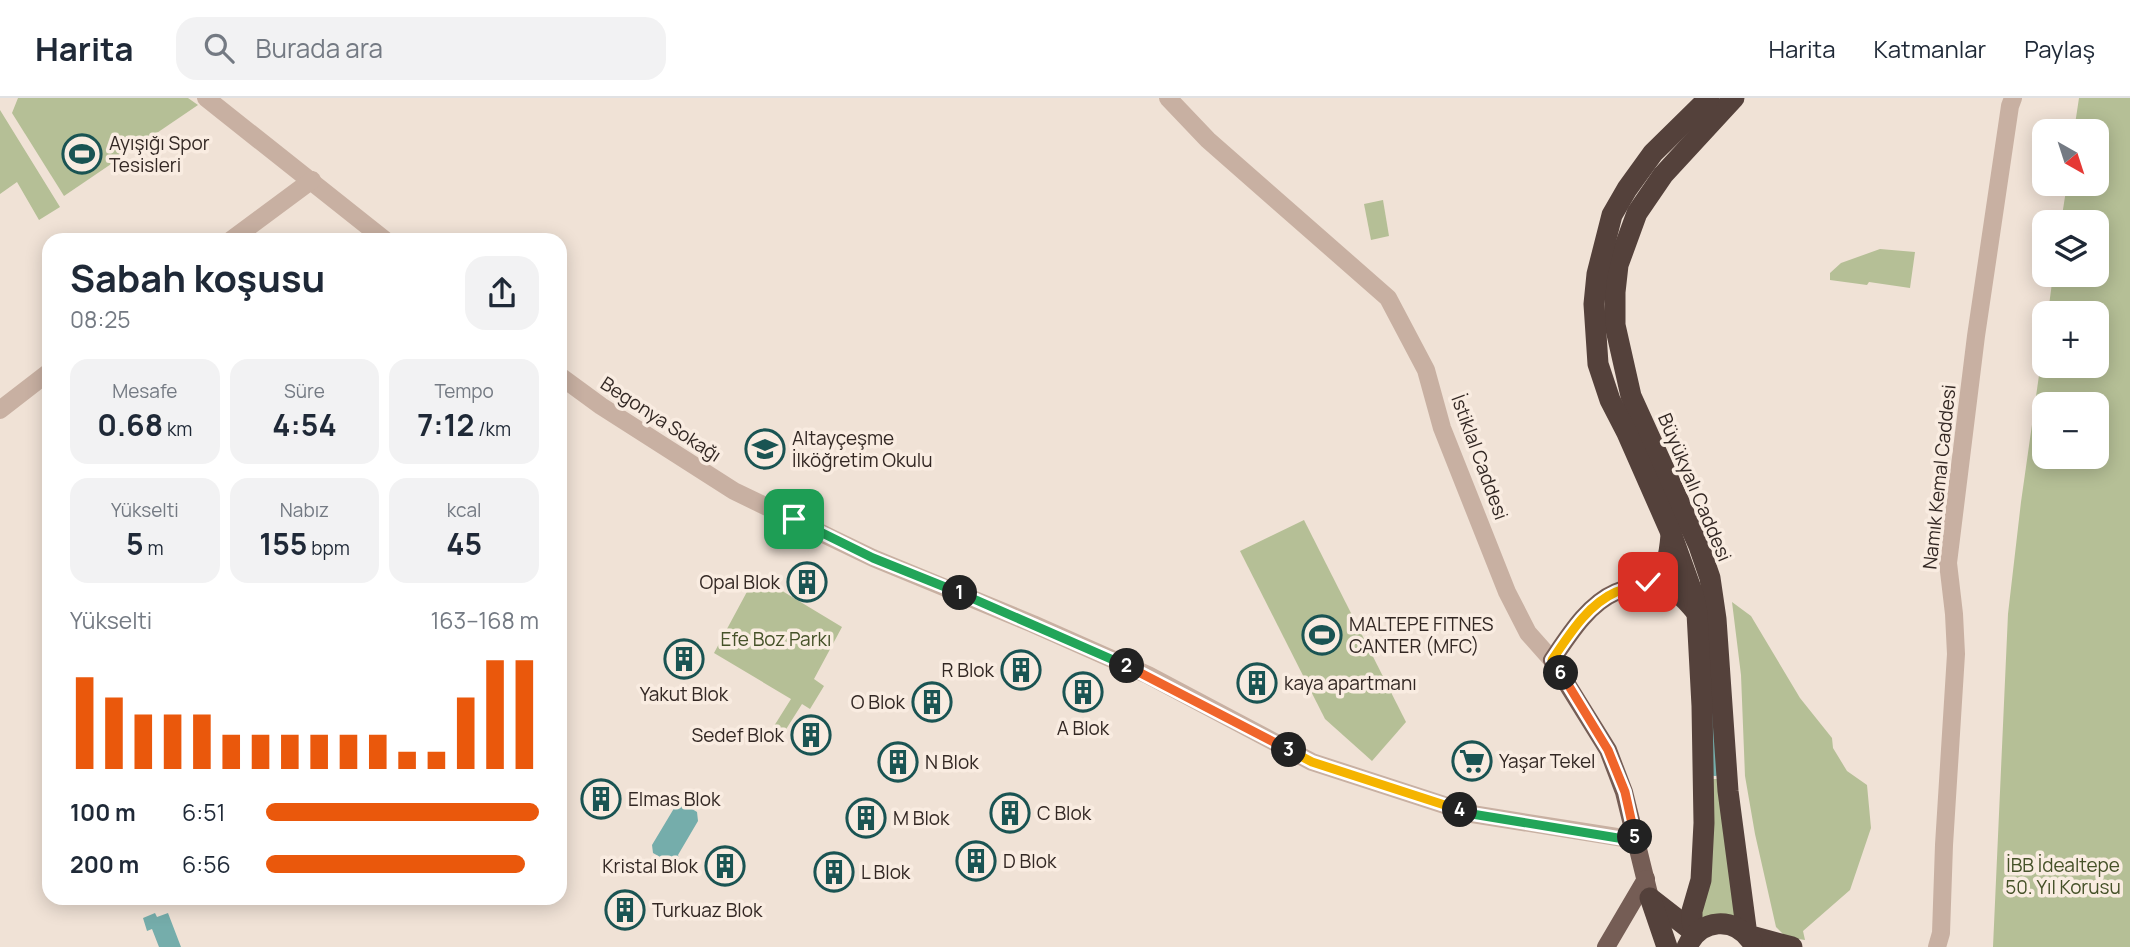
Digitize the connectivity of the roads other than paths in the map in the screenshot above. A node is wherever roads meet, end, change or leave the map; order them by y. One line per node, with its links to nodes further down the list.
1 (205, 98): 6 (street)
2 (1168, 98): 15 (street, İstiklal Caddesi)
3 (1709, 98): 12 (highway, Büyükyalı Caddesi)
4 (1734, 98): 17 (highway, Büyükyalı Caddesi)
5 (2012, 98): 24 (street, Namık Kemal Caddesi)
6 (312, 180): 7 (street); 8 (street)
7 (240, 233)
8 (376, 233)
9 (42, 377): 11 (street)
10 (567, 381): 16 (street, Begonya Sokağı)
11 (0, 410)
12 (1671, 533): 13 (highway, Büyükyalı Caddesi); 14 (highway, Büyükyalı Caddesi)
13 (1648, 582): 14 (highway); 15 (main road)
14 (1697, 613): 19 (highway, Büyükyalı Caddesi)
15 (1552, 660): 16 (main road, İstiklal Caddesi)
16 (1636, 841): 18 (main road, İstiklal Caddesi)
17 (1738, 860): 20 (highway, Büyükyalı Caddesi); 23 (highway)
18 (1648, 889): 19 (highway); 21 (main road); 22 (highway, İstiklal Caddesi)
19 (1691, 940): 20 (highway)
20 (1750, 941): 23 (highway)
21 (1606, 947)
22 (1667, 947)
23 (1795, 947)
24 (1937, 947)

